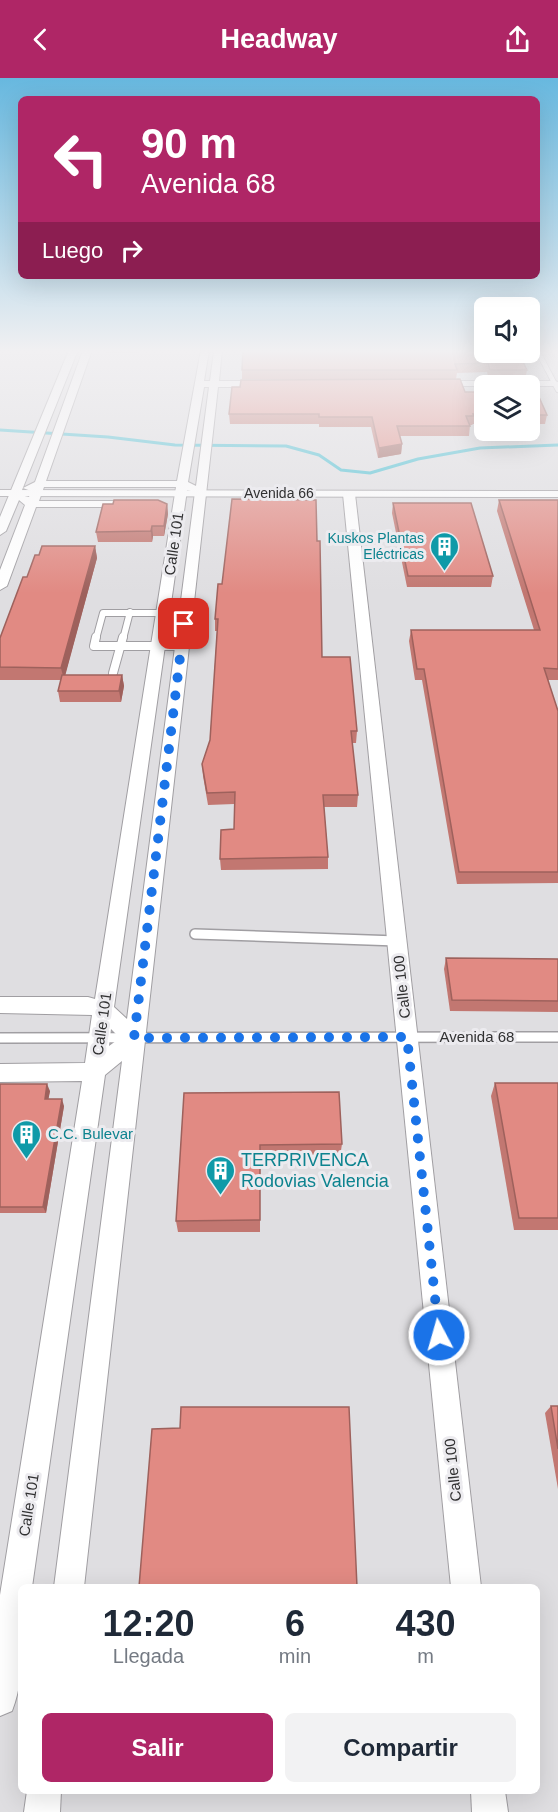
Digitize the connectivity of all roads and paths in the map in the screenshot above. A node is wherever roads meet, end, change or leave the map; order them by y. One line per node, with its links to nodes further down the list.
1 (42, 431): 7 (street)
2 (60, 431): 8 (street)
3 (197, 431): 5 (street, Calle 101)
4 (201, 431): 5 (street, Calle 101)
5 (197, 446): 9 (street, Calle 101)
6 (0, 493): 7 (lane)
7 (16, 493): 8 (street); 8 (street); 12 (street)
8 (35, 494): 9 (street); 9 (street); 13 (street)
9 (186, 494): 10 (lane, Avenida 66); 15 (street, Calle 101); 16 (street, Calle 101)
10 (349, 494): 11 (lane, Avenida 66); 21 (street, Calle 100)
11 (558, 494)
12 (0, 531)
13 (0, 585)
14 (130, 612): 15 (lane); 17 (lane); 17 (lane)
15 (163, 613): 18 (street, Calle 101)
16 (181, 646): 18 (lane); 27 (street, Calle 101)
17 (121, 647): 18 (lane); 19 (lane)
18 (158, 647): 23 (street, Calle 101)
19 (113, 673)
20 (195, 934): 21 (lane)
21 (397, 941): 24 (street, Calle 100)
22 (0, 1005): 23 (street)
23 (104, 1010): 26 (street, Calle 101); 27 (street)
24 (407, 1037): 27 (lane, Avenida 68); 28 (lane, Avenida 68); 33 (street, Calle 100)
25 (0, 1038): 26 (lane, Avenida 68)
26 (100, 1038): 27 (lane, Avenida 68); 29 (street, Calle 101)
27 (134, 1038): 29 (street); 32 (street, Calle 101)
28 (558, 1038)
29 (95, 1070): 30 (street); 31 (street, Calle 101)
30 (0, 1072)
31 (20, 1584)
32 (69, 1584)
33 (466, 1584)
34 (18, 1597): 35 (street, Calle 101)
35 (0, 1699)
36 (44, 1794): 38 (street)
37 (488, 1794): 39 (street)
38 (42, 1812)
39 (490, 1812)

